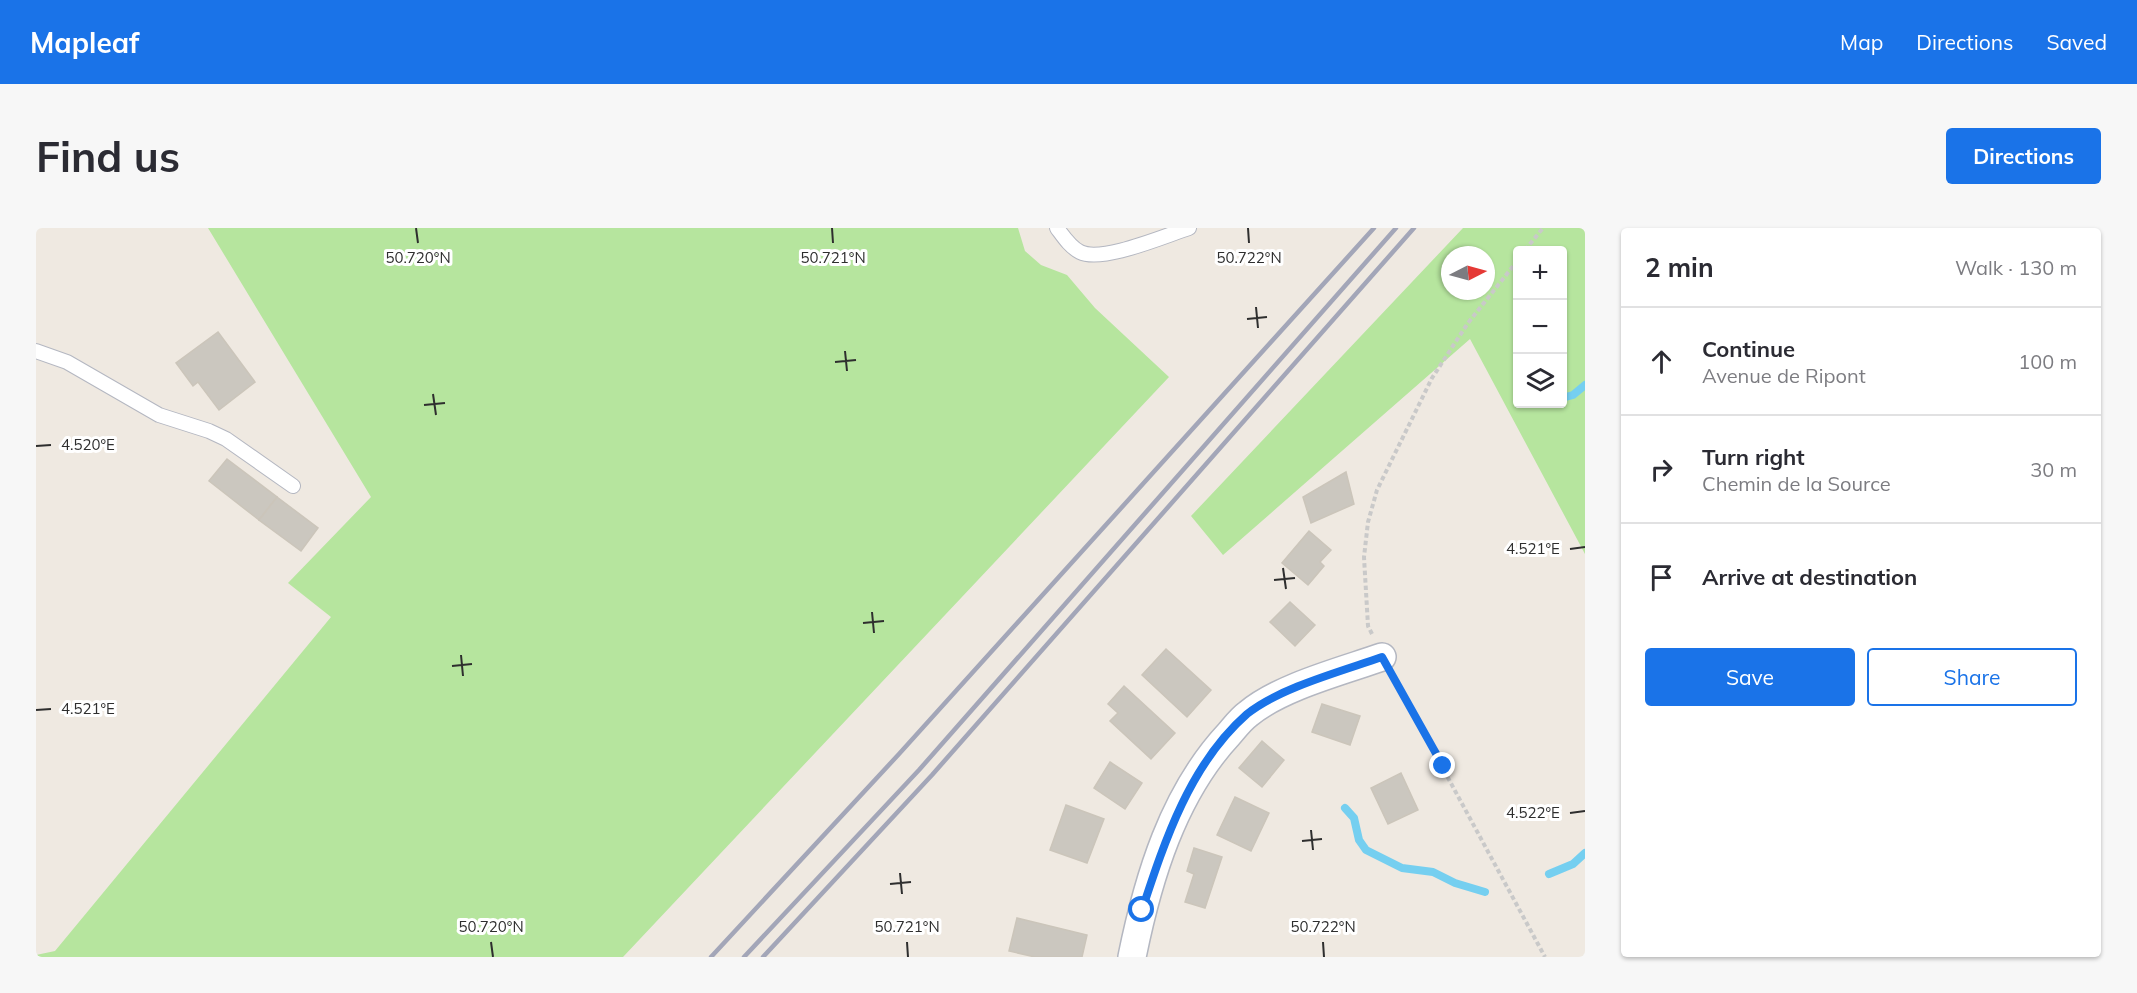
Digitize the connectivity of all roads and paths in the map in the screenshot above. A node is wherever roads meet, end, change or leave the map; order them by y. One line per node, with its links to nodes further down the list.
1 (1057, 228): 2 (lane)
2 (1189, 228)
3 (1543, 228): 4 (path)
4 (1528, 246)
5 (1513, 266): 8 (path)
6 (36, 351): 7 (lane)
7 (293, 486)
8 (1382, 657): 9 (street); 10 (path)
9 (1132, 957)
10 (1545, 957)

